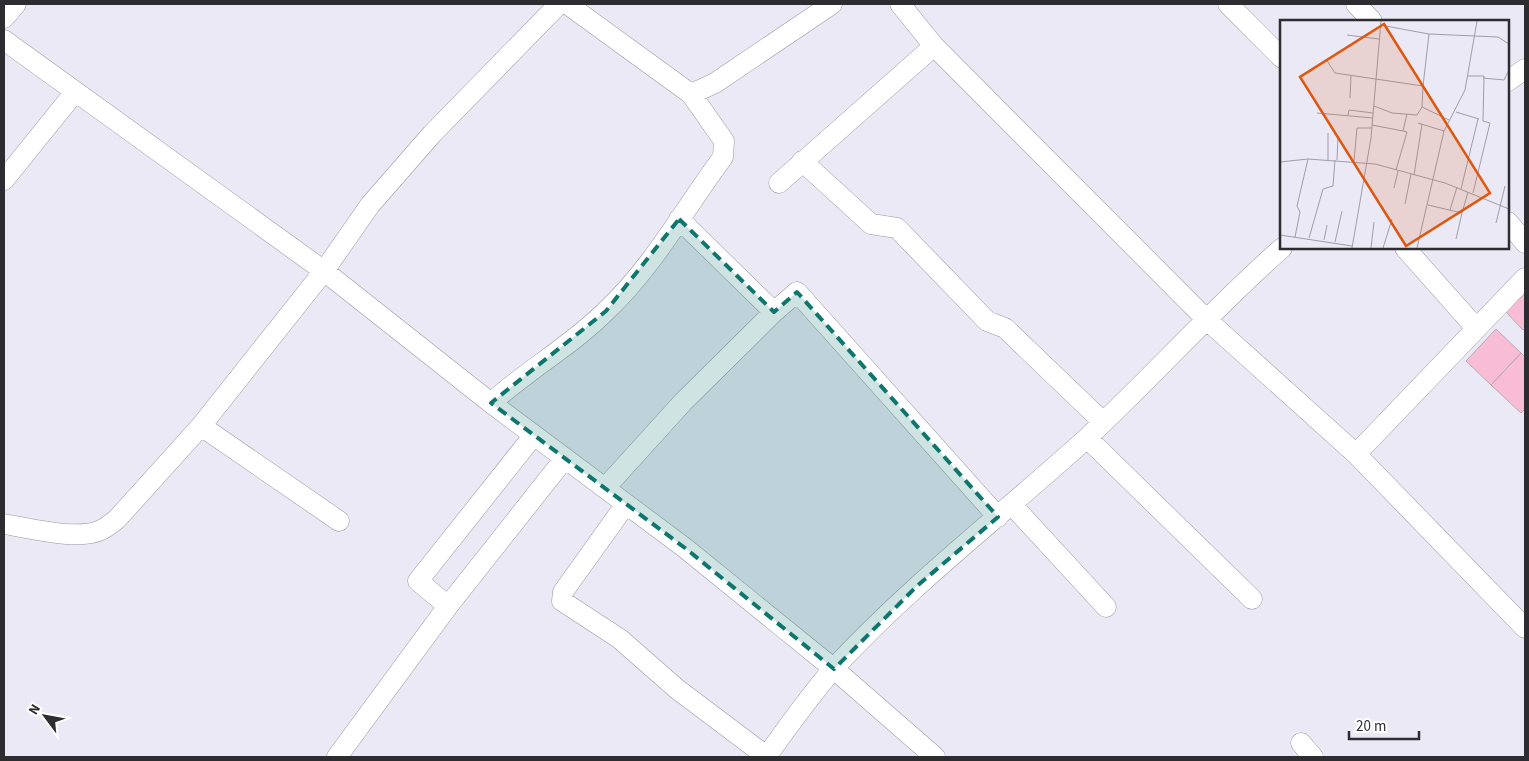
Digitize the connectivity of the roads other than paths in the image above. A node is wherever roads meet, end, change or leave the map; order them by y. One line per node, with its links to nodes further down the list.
1 (16, 4): 8 (street)
2 (558, 4): 25 (street)
3 (567, 4): 16 (street)
4 (832, 4): 16 (street)
5 (900, 4): 11 (street)
6 (1228, 4): 12 (street)
7 (1356, 4): 9 (street)
8 (4, 18)
9 (1371, 20)
10 (4, 40): 15 (street)
11 (934, 46): 17 (street); 28 (street)
12 (1280, 56)
13 (1525, 69): 14 (street)
14 (1509, 80)
15 (76, 92): 18 (street); 25 (street)
16 (692, 94): 20 (street)
17 (802, 161): 19 (street); 31 (street)
18 (4, 180)
19 (779, 183)
20 (679, 219): 27 (street); 30 (street)
21 (1509, 223): 22 (street)
22 (1525, 243)
23 (1281, 249): 28 (street)
24 (1406, 249): 29 (street)
25 (324, 271): 30 (street); 32 (street)
26 (1525, 278): 29 (street)
27 (774, 312): 37 (street); 39 (street)
28 (1207, 320): 31 (street); 35 (street)
29 (1476, 328): 35 (street)
30 (491, 403): 33 (street)
31 (1103, 422): 34 (street)
32 (201, 426): 40 (street); 41 (street)
33 (534, 436): 36 (street); 43 (street)
34 (1087, 438): 39 (street); 42 (street)
35 (1356, 454): 45 (street)
36 (565, 458): 37 (street); 43 (street)
37 (605, 488): 38 (street)
38 (626, 504): 46 (street); 48 (street)
39 (1005, 511): 44 (street); 46 (street)
40 (339, 521)
41 (4, 524)
42 (1252, 599)
43 (448, 606): 47 (street)
44 (1106, 607)
45 (1525, 628)
46 (834, 669): 48 (street); 49 (street)
47 (337, 757)
48 (766, 757)
49 (935, 757)

